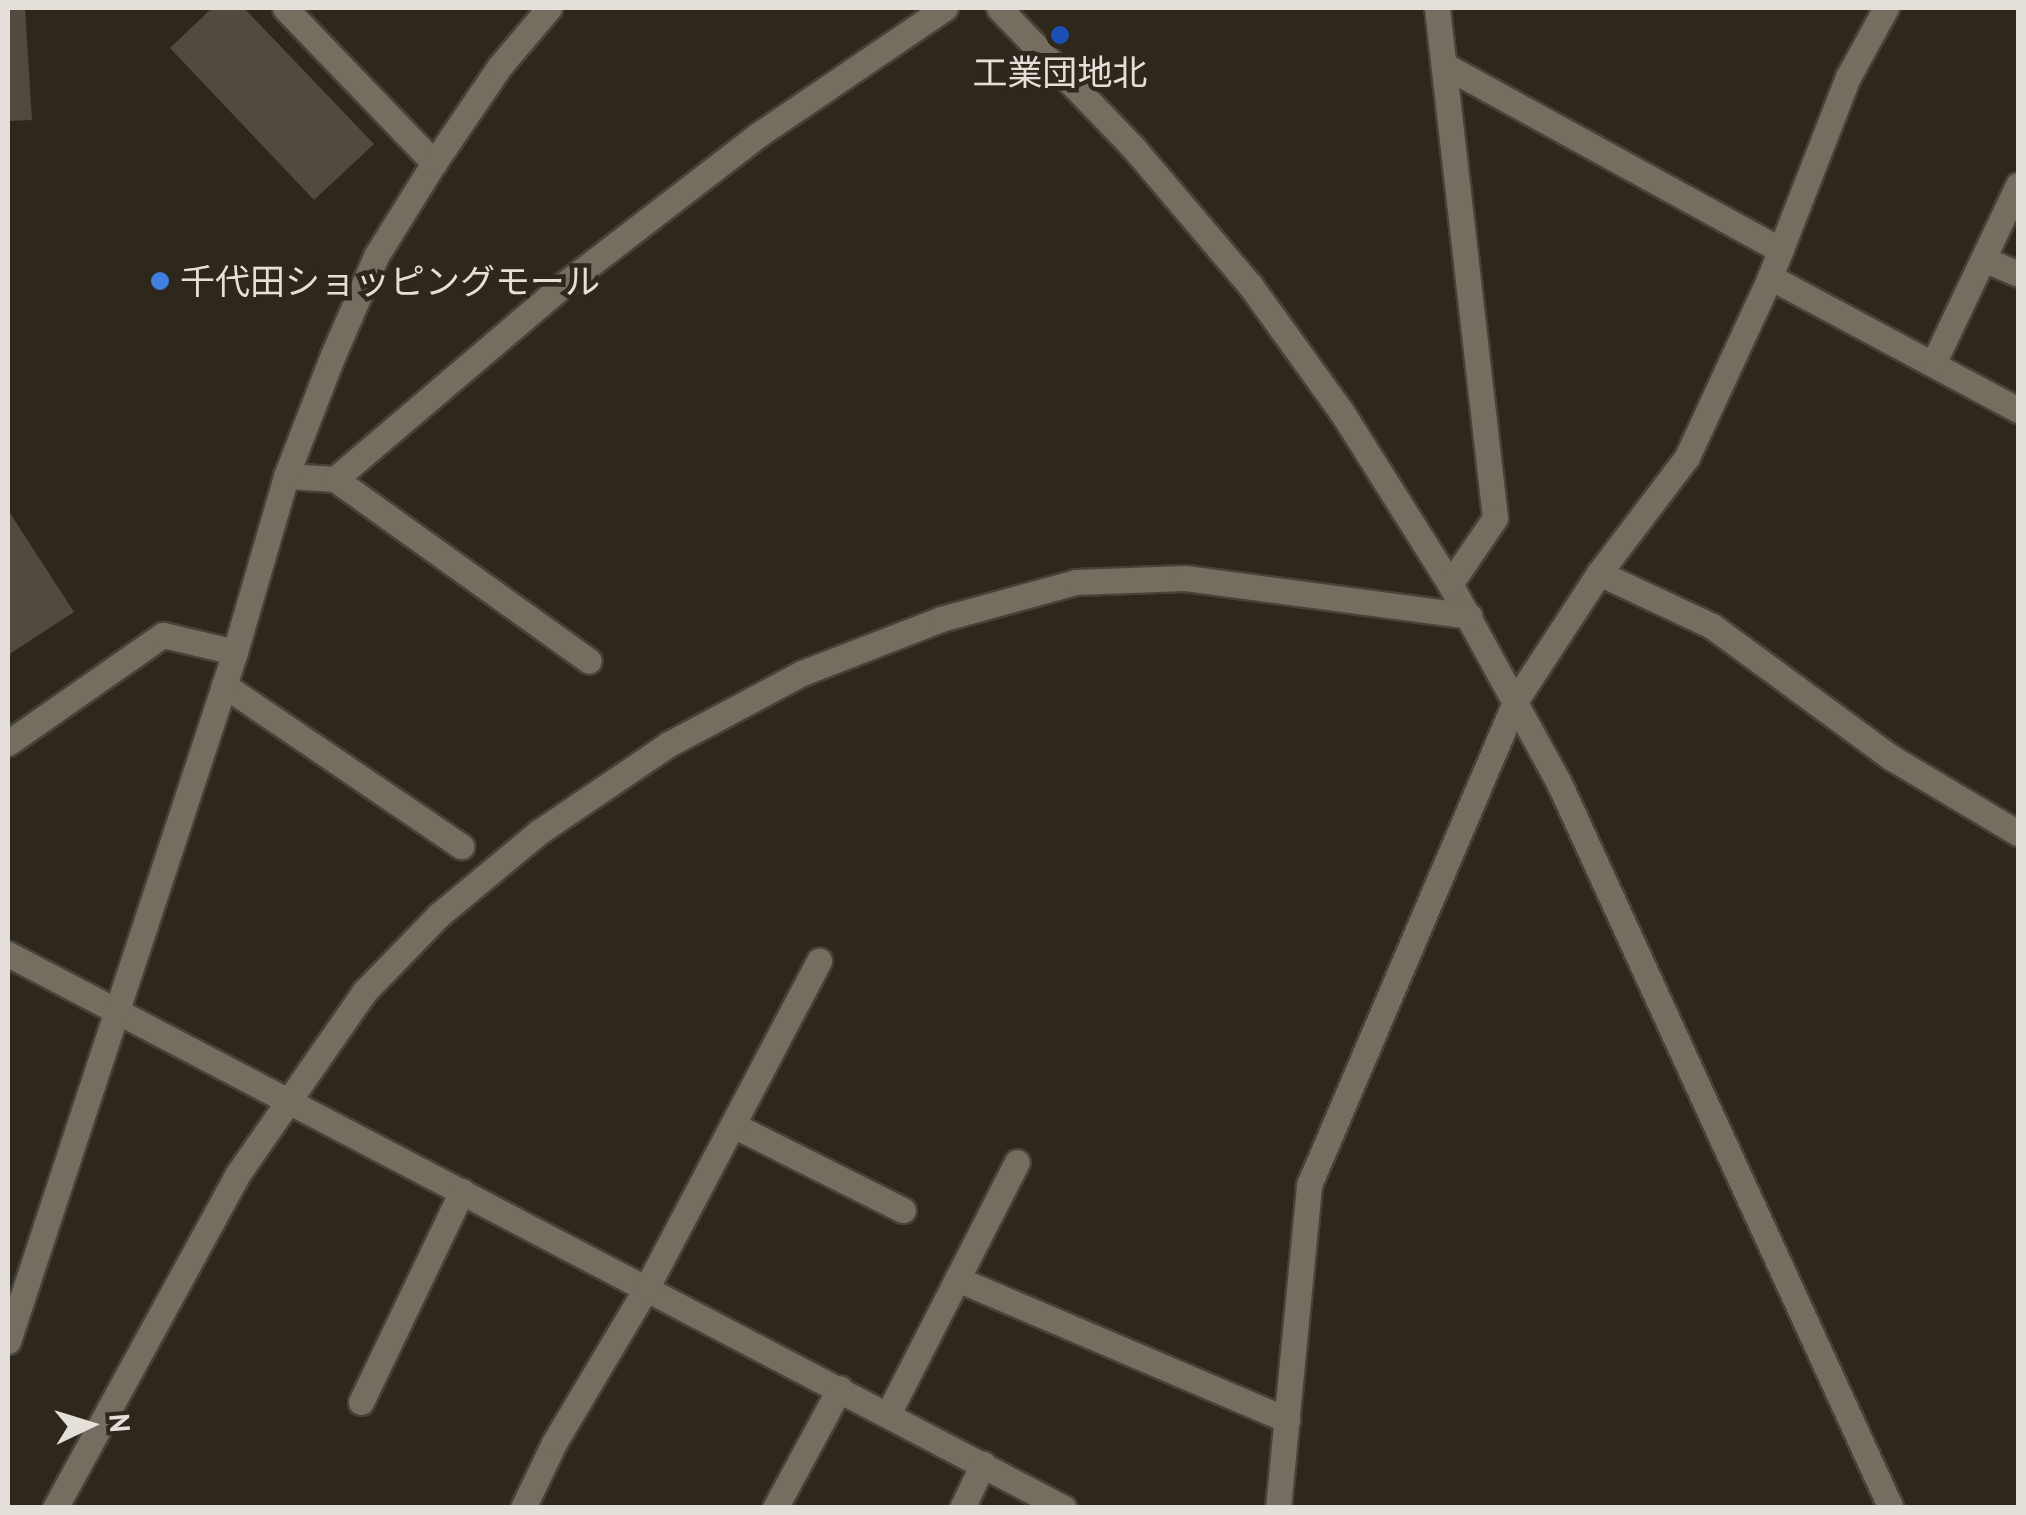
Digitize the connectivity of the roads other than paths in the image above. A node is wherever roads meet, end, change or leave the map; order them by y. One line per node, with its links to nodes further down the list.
1 (285, 8): 8 (street)
2 (548, 8): 8 (street)
3 (945, 8): 17 (street)
4 (999, 8): 19 (street)
5 (1437, 8): 7 (street)
6 (1886, 8): 10 (street)
7 (1444, 65): 10 (street); 19 (street)
8 (434, 162): 16 (street)
9 (2018, 185): 11 (street)
10 (1781, 250): 13 (street)
11 (1983, 259): 12 (street); 14 (street)
12 (2018, 274)
13 (1770, 277): 14 (street); 18 (street)
14 (1933, 364): 15 (street)
15 (2018, 410)
16 (286, 476): 17 (street); 21 (street)
17 (335, 478): 22 (street)
18 (1599, 573): 24 (street); 26 (street)
19 (1450, 584): 20 (street)
20 (1469, 616): 24 (street); 31 (street)
21 (235, 652): 23 (street); 25 (street)
22 (589, 662)
23 (224, 685): 27 (street); 30 (street)
24 (1516, 700): 42 (street); 50 (street)
25 (8, 742)
26 (2018, 832)
27 (461, 846)
28 (8, 954): 30 (street)
29 (819, 962): 32 (street)
30 (117, 1015): 31 (street); 38 (street)
31 (287, 1097): 34 (street); 44 (street)
32 (733, 1125): 35 (street); 37 (street)
33 (1018, 1162): 36 (street)
34 (462, 1191): 37 (street); 40 (street)
35 (903, 1210)
36 (957, 1279): 41 (street); 42 (street)
37 (647, 1287): 39 (street); 45 (street)
38 (8, 1342)
39 (840, 1388): 41 (street); 46 (street)
40 (362, 1402)
41 (888, 1414): 43 (street)
42 (1287, 1420): 49 (street)
43 (983, 1464): 47 (street); 48 (street)
44 (55, 1508)
45 (522, 1508)
46 (775, 1508)
47 (962, 1508)
48 (1064, 1508)
49 (1278, 1508)
50 (1891, 1508)

